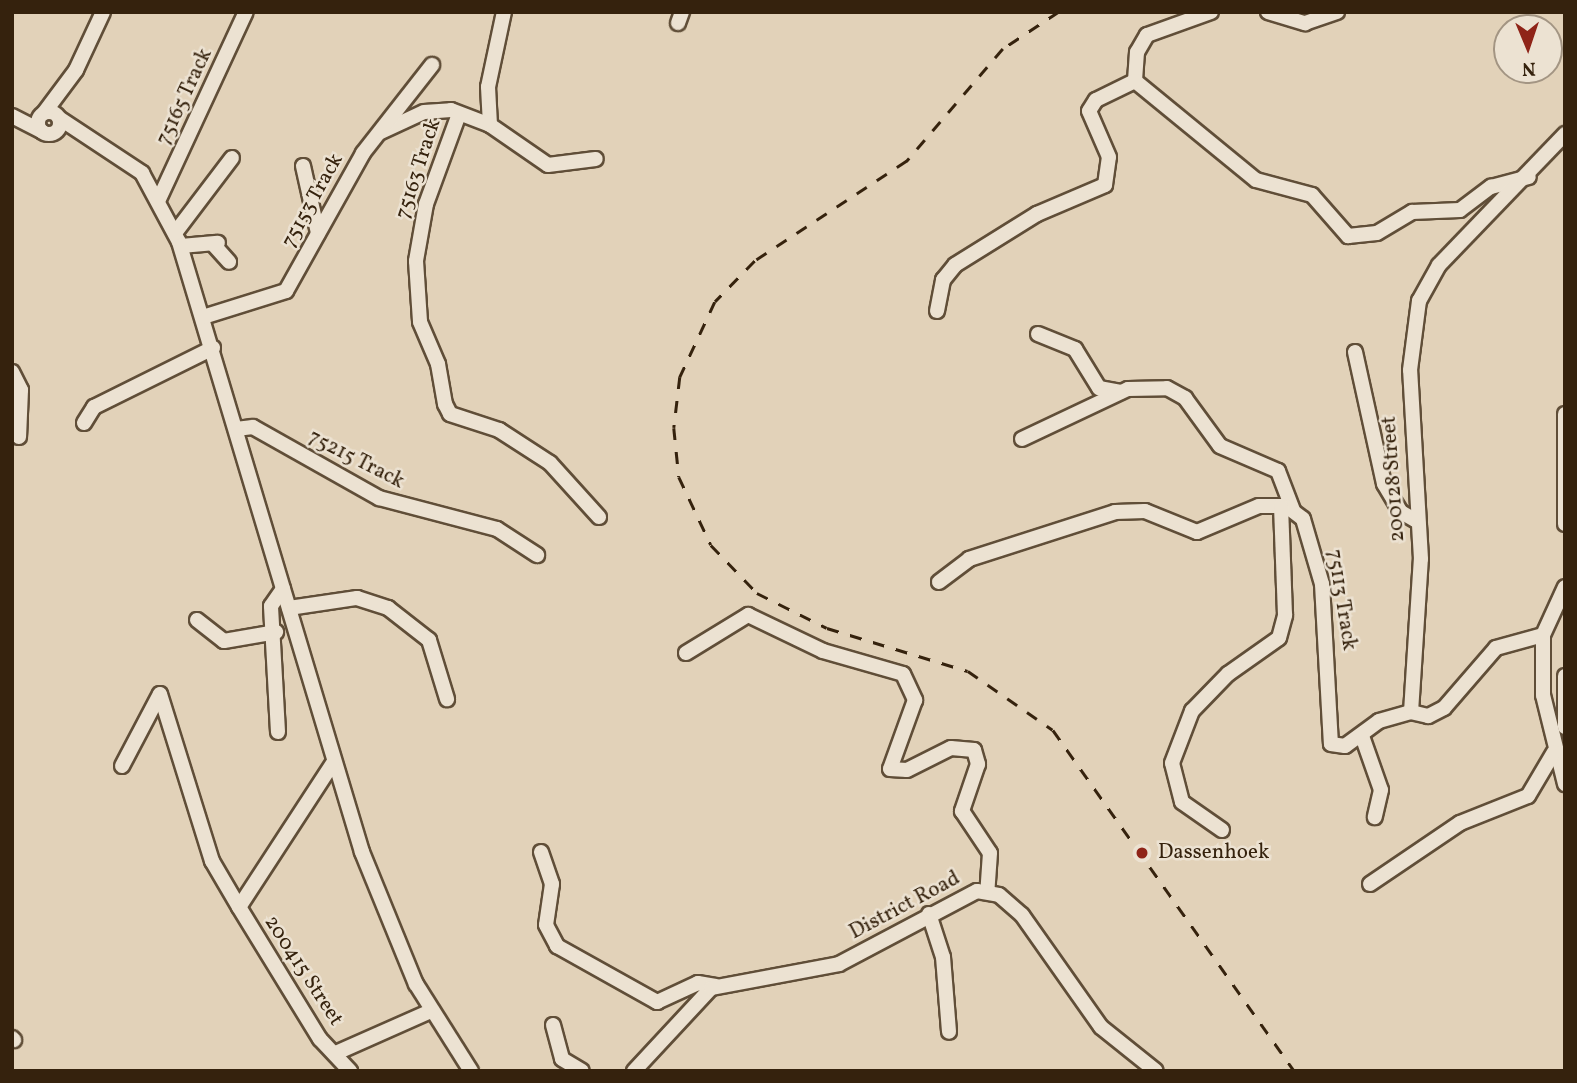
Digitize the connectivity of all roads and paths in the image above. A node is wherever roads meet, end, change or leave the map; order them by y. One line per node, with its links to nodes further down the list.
1 (103, 12): 12 (street)
2 (246, 12): 22 (street, 75165 Track)
3 (504, 12): 13 (street)
4 (1211, 12): 8 (street)
5 (1268, 12): 6 (street)
6 (1337, 12)
7 (432, 65): 16 (street, 75153 Track)
8 (1135, 81): 21 (street); 26 (street)
9 (12, 108): 12 (street)
10 (459, 114): 13 (street); 16 (street, 75163 Track); 39 (street, 75163 Track)
11 (12, 116): 14 (street)
12 (51, 116): 14 (street); 17 (street)
13 (490, 125): 19 (street)
14 (46, 132): 17 (street)
15 (1565, 134): 21 (street, 200128 Street)
16 (374, 137): 23 (street, 75153 Track)
17 (95, 140): 22 (street)
18 (232, 158): 24 (street)
19 (596, 159)
20 (303, 166): 23 (street)
21 (1529, 177): 40 (street, 200128 Street)
22 (159, 199): 24 (street)
23 (318, 233): 27 (street, 75153 Track)
24 (178, 240): 25 (street); 27 (street)
25 (229, 262)
26 (937, 311)
27 (203, 317): 29 (street)
28 (1038, 334): 32 (street)
29 (213, 348): 34 (street); 35 (street)
30 (1355, 352): 40 (street)
31 (12, 372): 36 (street)
32 (1122, 392): 37 (street); 38 (street)
33 (1565, 414): 41 (street)
34 (84, 423)
35 (236, 429): 42 (street, 75215 Track); 45 (street)
36 (19, 437)
37 (1023, 439)
38 (1287, 508): 43 (street); 56 (street, 75113 Track); 62 (street)
39 (599, 517)
40 (1418, 522): 53 (street, 200128 Street)
41 (1565, 524)
42 (537, 555)
43 (939, 582)
44 (1565, 587): 49 (street)
45 (283, 589): 46 (street); 48 (street)
46 (289, 608): 52 (street); 58 (street)
47 (197, 620): 48 (street)
48 (276, 632): 55 (street)
49 (1543, 635): 53 (street); 57 (street)
50 (686, 653): 65 (street)
51 (1565, 676): 54 (street)
52 (447, 699)
53 (1411, 712): 56 (street)
54 (1565, 727)
55 (278, 732)
56 (1362, 736): 61 (street)
57 (1554, 752): 60 (street); 64 (street)
58 (333, 763): 66 (street, 200415 Street); 69 (street)
59 (122, 766): 66 (street)
60 (1565, 784)
61 (1376, 817)
62 (1222, 831)
63 (541, 852): 68 (street)
64 (1370, 884)
65 (987, 891): 67 (street, District Road); 77 (street, District Road)
66 (239, 907): 72 (street, 200415 Street)
67 (929, 914): 68 (street, District Road); 71 (street)
68 (716, 986): 76 (street, District Road)
69 (430, 1011): 72 (street); 74 (street)
70 (553, 1025): 75 (street)
71 (949, 1032)
72 (336, 1053): 73 (street, 200415 Street)
73 (350, 1071)
74 (471, 1071)
75 (582, 1071)
76 (634, 1071)
77 (1156, 1071)

